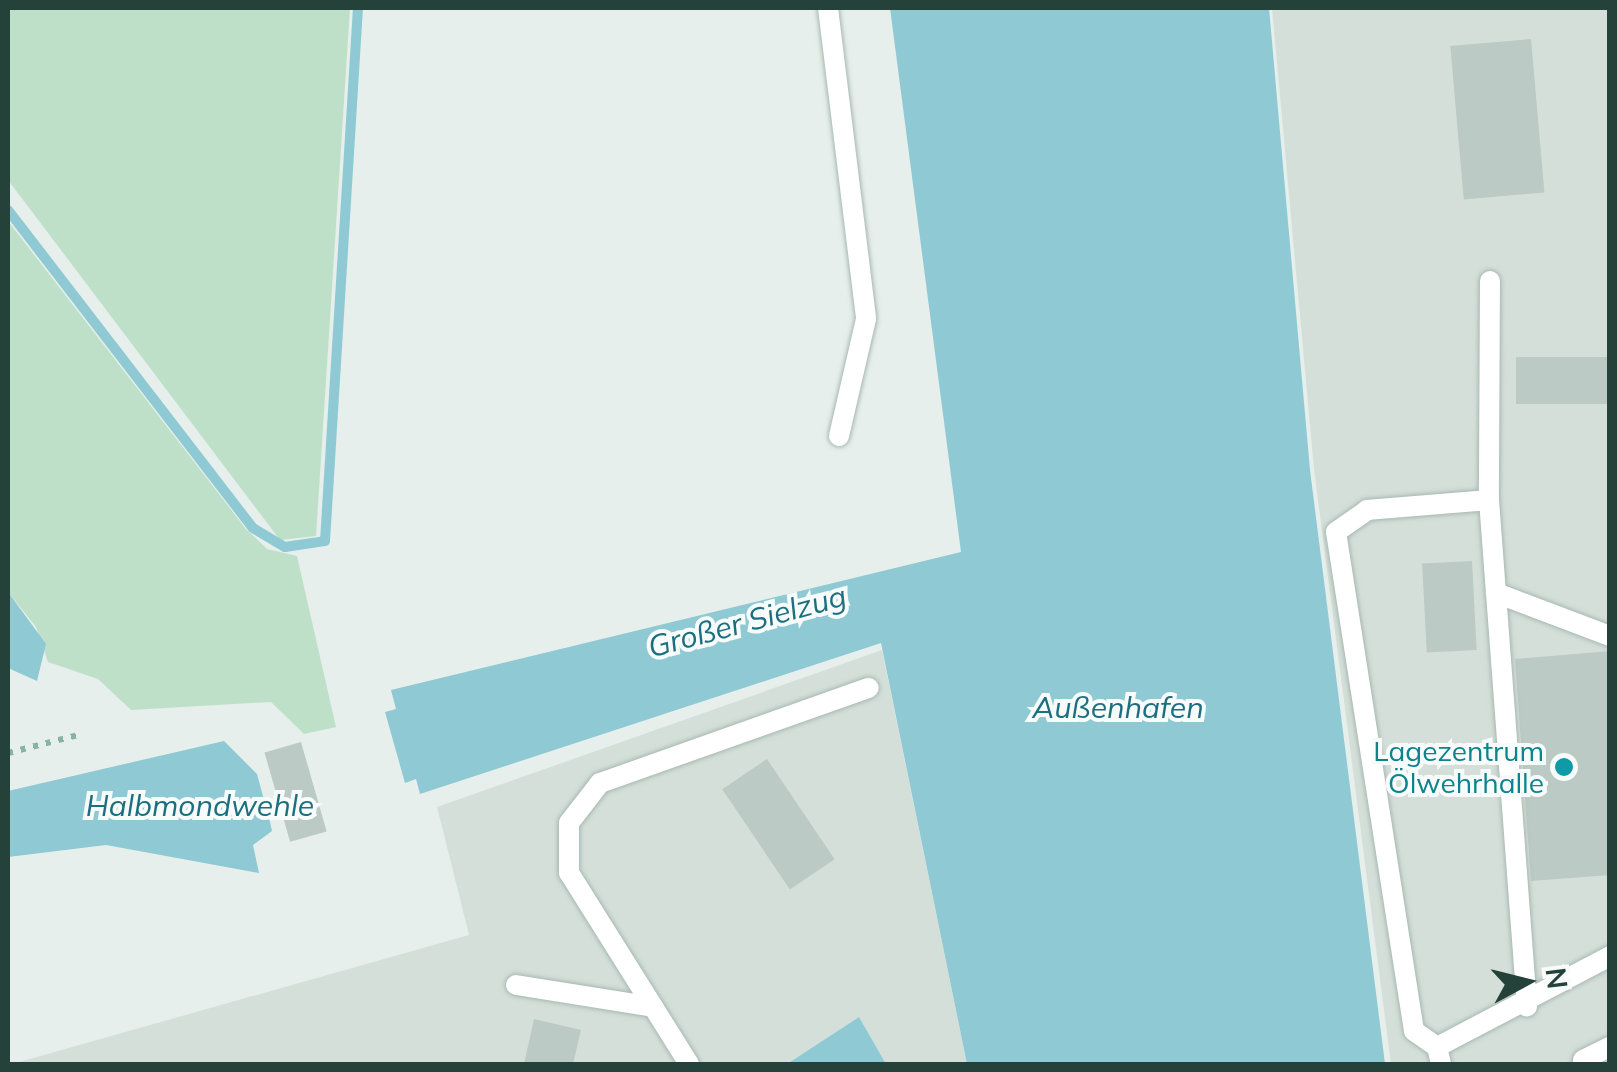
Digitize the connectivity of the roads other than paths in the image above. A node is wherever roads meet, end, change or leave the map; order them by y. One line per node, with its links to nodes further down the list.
1 (828, 8): 3 (lane)
2 (1490, 280): 4 (lane)
3 (839, 436)
4 (1489, 500): 5 (lane); 13 (lane)
5 (1496, 592): 6 (lane); 10 (lane)
6 (1610, 636)
7 (870, 688): 11 (lane)
8 (1610, 956): 10 (lane)
9 (516, 985): 11 (lane)
10 (1526, 1006): 13 (lane)
11 (652, 1007): 15 (lane)
12 (1610, 1047): 14 (lane)
13 (1439, 1056)
14 (1583, 1060)
15 (689, 1064)

